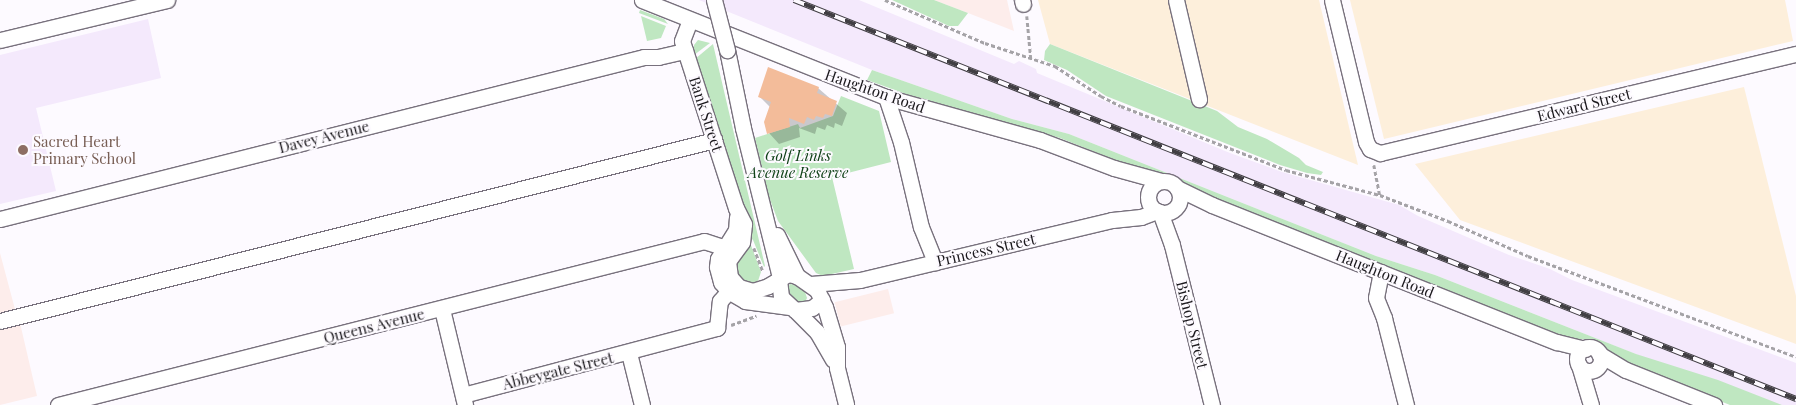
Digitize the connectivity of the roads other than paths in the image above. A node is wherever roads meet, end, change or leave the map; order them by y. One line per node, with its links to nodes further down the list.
1 (168, 0): 7 (street)
2 (642, 0): 6 (street, Haughton Road)
3 (714, 0): 19 (street, bridge)
4 (1176, 0): 11 (street)
5 (1332, 0): 9 (street, Edward Street)
6 (690, 20): 8 (street); 10 (street, Haughton Road)
7 (0, 40)
8 (684, 46): 13 (street, Bank Street); 22 (street, Davey Avenue)
9 (1796, 55)
10 (886, 97): 12 (street, Haughton Road); 14 (street)
11 (1199, 99)
12 (902, 103): 14 (street); 15 (street, Haughton Road)
13 (714, 140): 24 (street, Bank Street); 35 (street)
14 (901, 142): 25 (street)
15 (1114, 168): 16 (street, Haughton Road); 18 (street, Haughton Road)
16 (1161, 181): 17 (street); 18 (street)
17 (1177, 188): 20 (street, Haughton Road); 21 (street)
18 (1148, 196): 21 (street); 23 (street, Princess Street)
19 (760, 200): 27 (street); 28 (street)
20 (1212, 205): 21 (street, Haughton Road); 26 (street, Haughton Road)
21 (1166, 210): 23 (street, Princess Street); 45 (street, Bishop Street)
22 (0, 219)
23 (1112, 220): 25 (street, Princess Street)
24 (725, 256): 31 (street); 34 (street, Queens Avenue)
25 (930, 264): 29 (street, Princess Street)
26 (1385, 274): 37 (street, Haughton Road); 46 (street)
27 (797, 276): 28 (street); 30 (street)
28 (779, 279): 31 (street); 33 (street)
29 (860, 280): 30 (street, Princess Street); 32 (street, Princess Street)
30 (811, 284): 32 (street)
31 (731, 288): 33 (street); 36 (street)
32 (822, 300): 33 (street, Princess Street); 38 (street)
33 (793, 308): 38 (street)
34 (442, 309): 39 (street, Queens Avenue); 40 (street)
35 (0, 321)
36 (629, 352): 40 (street, Abbeygate Street); 43 (street, Abbeygate Street)
37 (1588, 361): 41 (street); 47 (street)
38 (837, 368): 44 (street)
39 (116, 398): 42 (street, Queens Avenue)
40 (464, 400)
41 (1590, 401)
42 (58, 405)
43 (642, 405)
44 (846, 405)
45 (1212, 405)
46 (1406, 405)
47 (1714, 405)

